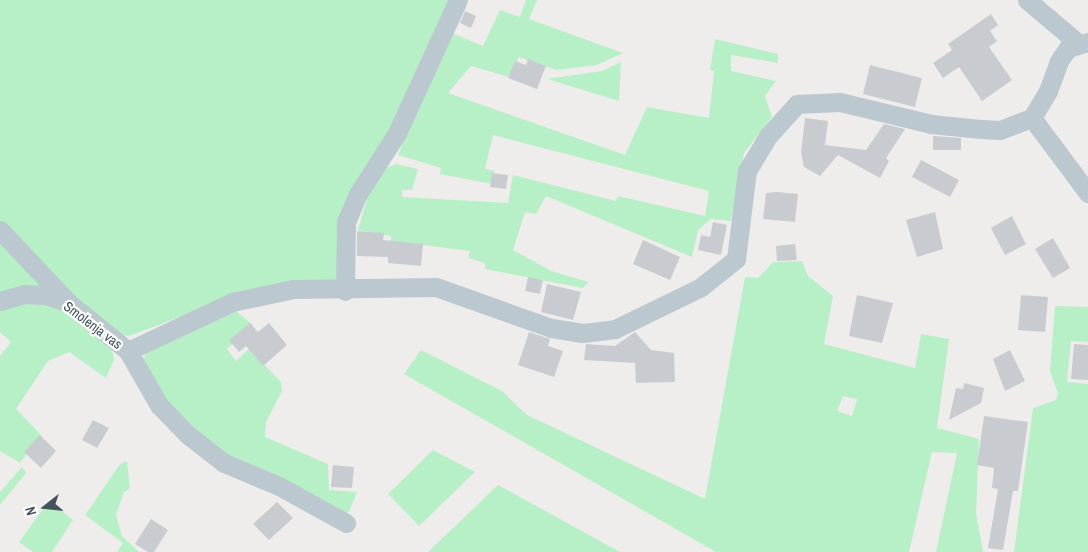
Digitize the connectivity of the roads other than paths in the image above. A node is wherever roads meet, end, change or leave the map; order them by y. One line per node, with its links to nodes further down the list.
1 (458, 0): 7 (street)
2 (1027, 0): 3 (street)
3 (1083, 43): 4 (street)
4 (1032, 118): 5 (street); 7 (street)
5 (1088, 194)
6 (0, 230): 9 (street)
7 (344, 291): 10 (street)
8 (0, 301): 9 (street, Smolenja vas)
9 (69, 303): 10 (street, Smolenja vas)
10 (128, 351): 11 (street)
11 (346, 523)

